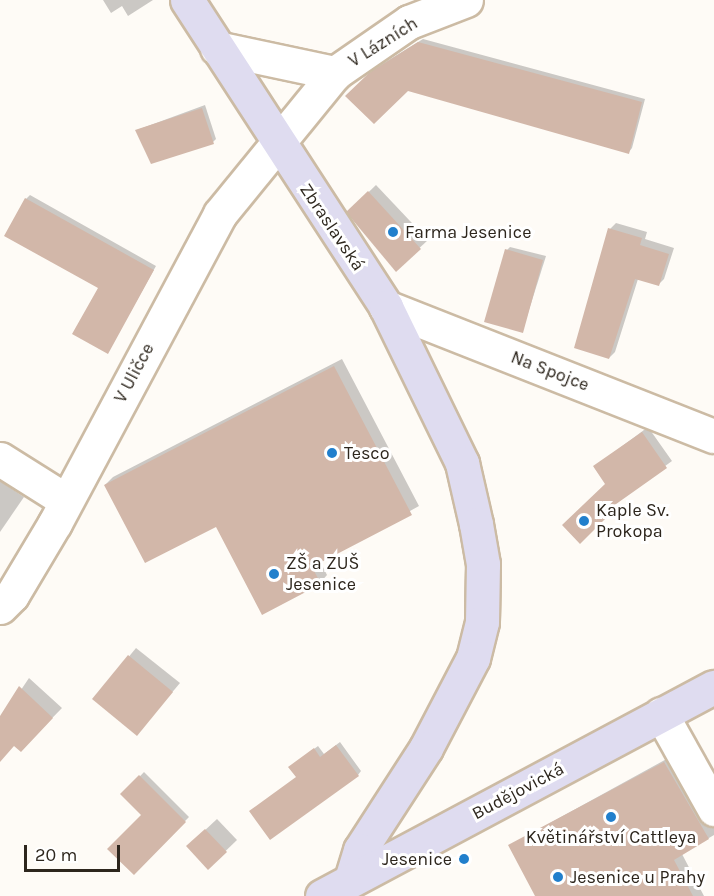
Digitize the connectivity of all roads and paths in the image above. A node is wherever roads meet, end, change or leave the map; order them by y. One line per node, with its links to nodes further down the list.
1 (187, 0): 3 (main road, Zbraslavská)
2 (466, 0): 4 (street, V Lázních)
3 (217, 48): 4 (street, V Lázních); 5 (main road, Zbraslavská)
4 (335, 73): 5 (street, V Lázních)
5 (278, 146): 6 (main road, Zbraslavská); 9 (street, V Uličce)
6 (386, 307): 7 (street, Na Spojce); 14 (main road, Zbraslavská)
7 (714, 436)
8 (0, 459): 9 (street)
9 (65, 500): 10 (street, V Uličce)
10 (0, 607)
11 (714, 687): 12 (main road, Budějovická)
12 (661, 714): 13 (street); 14 (main road, Budějovická)
13 (714, 808)
14 (352, 877): 15 (main road, Budějovická)
15 (322, 896)

